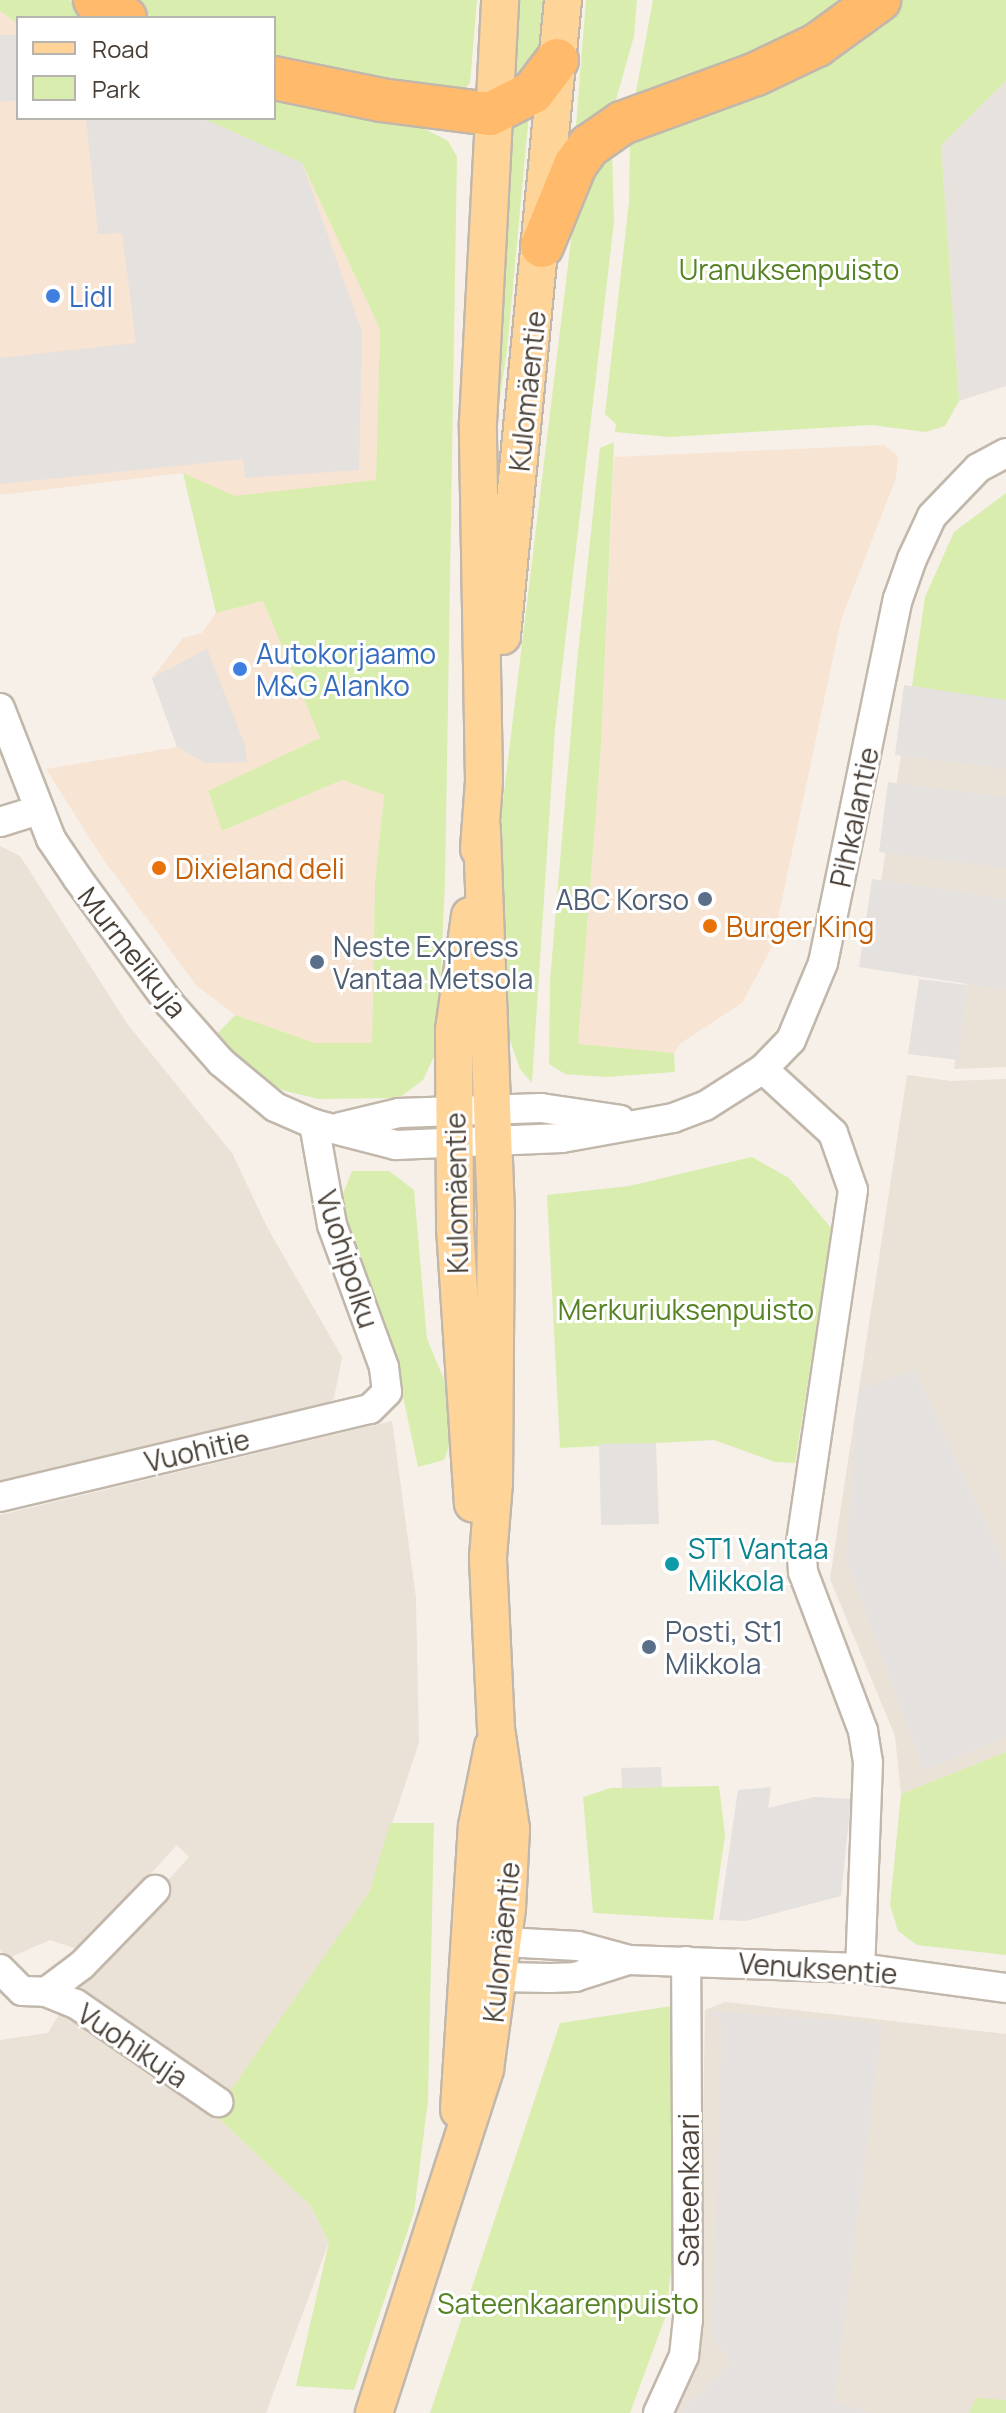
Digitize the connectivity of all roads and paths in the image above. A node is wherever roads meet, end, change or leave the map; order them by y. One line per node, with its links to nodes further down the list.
1 (95, 0): 5 (highway)
2 (500, 0): 8 (main road, Kulomäentie)
3 (563, 0): 6 (main road, Kulomäentie)
4 (879, 0): 9 (highway)
5 (122, 16)
6 (557, 60): 8 (highway); 9 (main road, Kulomäentie)
7 (276, 78): 8 (highway)
8 (490, 114): 12 (main road, Kulomäentie)
9 (542, 246): 12 (main road, Kulomäentie)
10 (1006, 453): 16 (street, Pihkalantie)
11 (0, 708): 13 (street, Murmelikuja)
12 (484, 781): 15 (main road, Kulomäentie)
13 (39, 810): 14 (street); 17 (street, Murmelikuja)
14 (0, 822)
15 (482, 827): 18 (main road, Kulomäentie); 19 (main road, Kulomäentie)
16 (763, 1069): 18 (street, Pihkalantie); 28 (street)
17 (327, 1126): 19 (street, Murmelikuja); 20 (street, Vuohipolku)
18 (494, 1126): 19 (street, Murmelikuja); 22 (main road, Kulomäentie)
19 (454, 1128): 22 (main road, Kulomäentie)
20 (387, 1392): 21 (street, Vuohitie)
21 (0, 1497)
22 (488, 1557): 23 (main road, Kulomäentie)
23 (496, 1729): 25 (main road, Kulomäentie); 26 (main road, Kulomäentie)
24 (155, 1890): 31 (street, Vuohikuja)
25 (470, 1956): 26 (street); 33 (main road, Kulomäentie)
26 (502, 1959): 27 (street, Venuksentie); 33 (main road, Kulomäentie)
27 (686, 1961): 28 (street, Venuksentie); 35 (street, Sateenkaari)
28 (860, 1968): 30 (street, Venuksentie)
29 (0, 1969): 31 (street, Vuohikuja)
30 (1006, 1988)
31 (46, 1992): 32 (street, Vuohikuja)
32 (218, 2102)
33 (456, 2151): 34 (main road, Kulomäentie)
34 (374, 2413)
35 (658, 2413)

